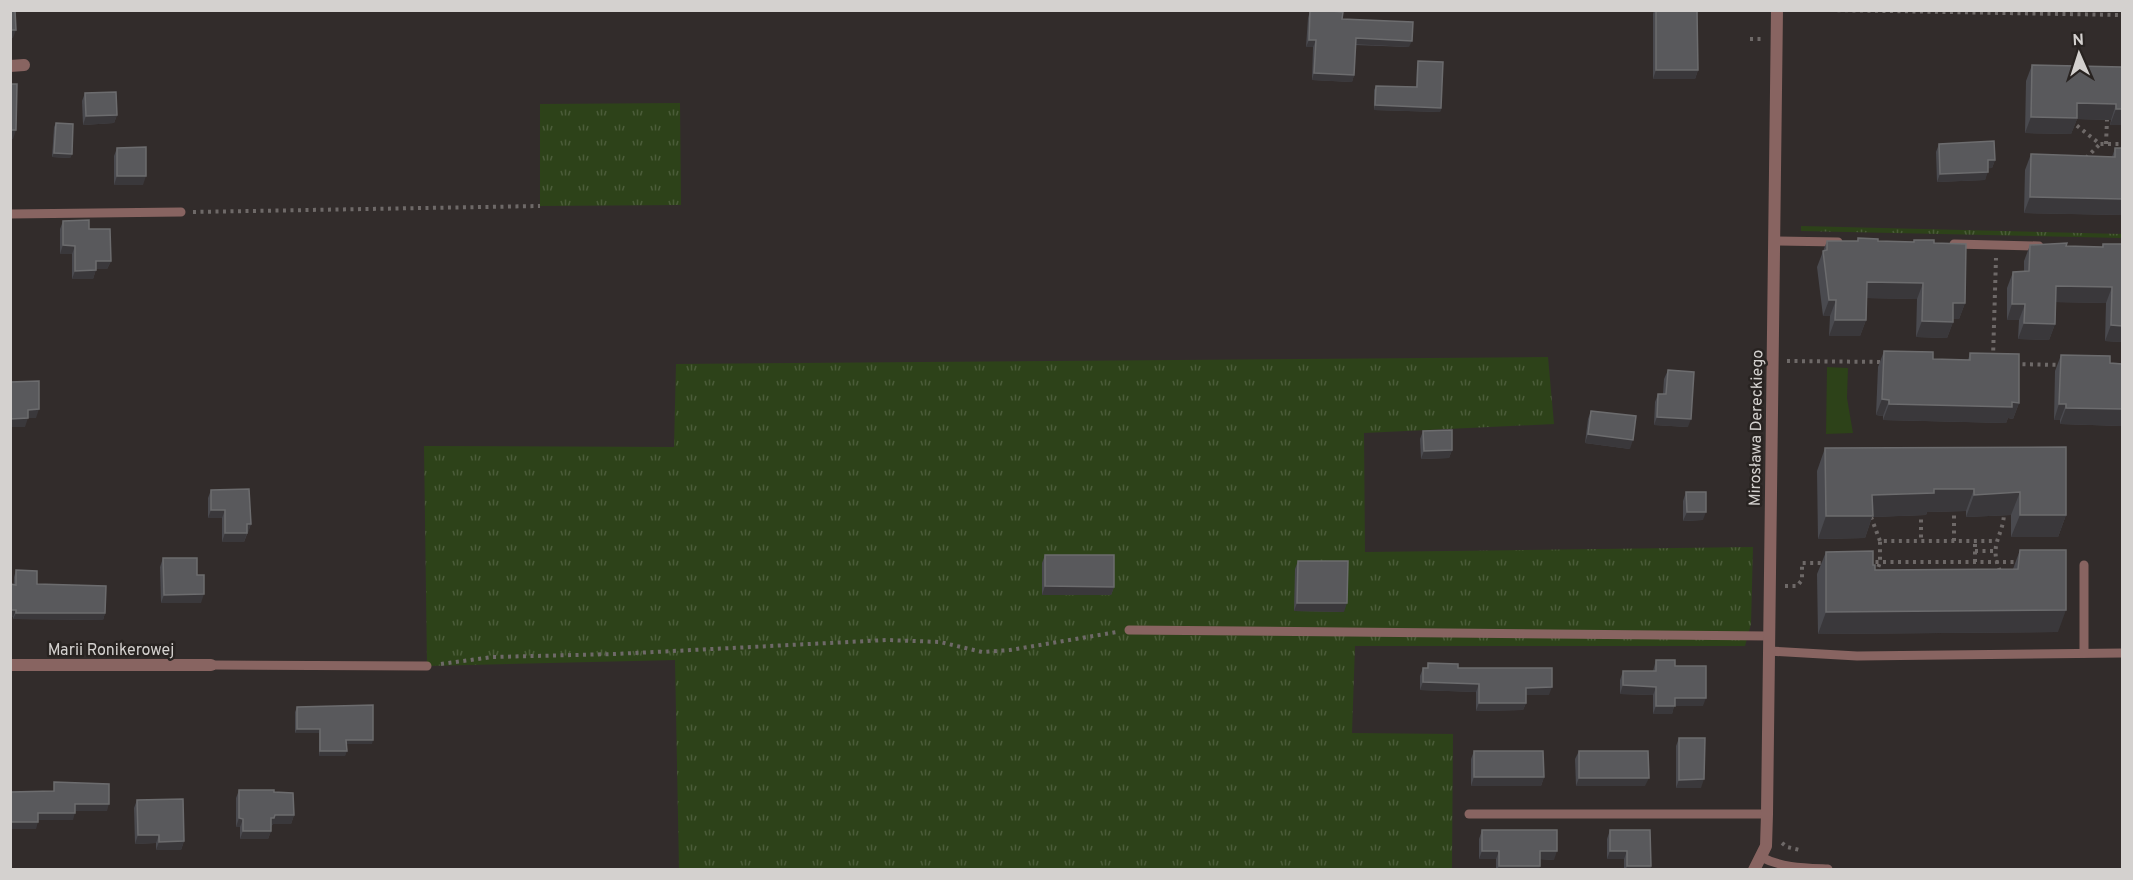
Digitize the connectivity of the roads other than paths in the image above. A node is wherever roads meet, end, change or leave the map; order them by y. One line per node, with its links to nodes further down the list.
1 (1777, 10): 6 (street, Mirosława Dereckiego)
2 (24, 65): 3 (street)
3 (10, 66)
4 (181, 212): 5 (lane)
5 (10, 214)
6 (1774, 241): 7 (lane); 12 (street, Mirosława Dereckiego)
7 (1848, 242)
8 (1944, 244): 9 (lane)
9 (2051, 246)
10 (2084, 566): 14 (lane)
11 (1130, 630): 12 (lane)
12 (1769, 636): 13 (street, Mirosława Dereckiego)
13 (1769, 651): 14 (lane); 20 (street, Mirosława Dereckiego)
14 (2084, 653): 15 (lane)
15 (2122, 653)
16 (10, 665): 17 (street, Marii Ronikerowej)
17 (211, 665): 18 (lane)
18 (427, 666)
19 (1469, 814): 20 (lane)
20 (1767, 814): 21 (street, Mirosława Dereckiego)
21 (1763, 851): 22 (lane); 23 (street)
22 (1828, 869)
23 (1754, 870)

